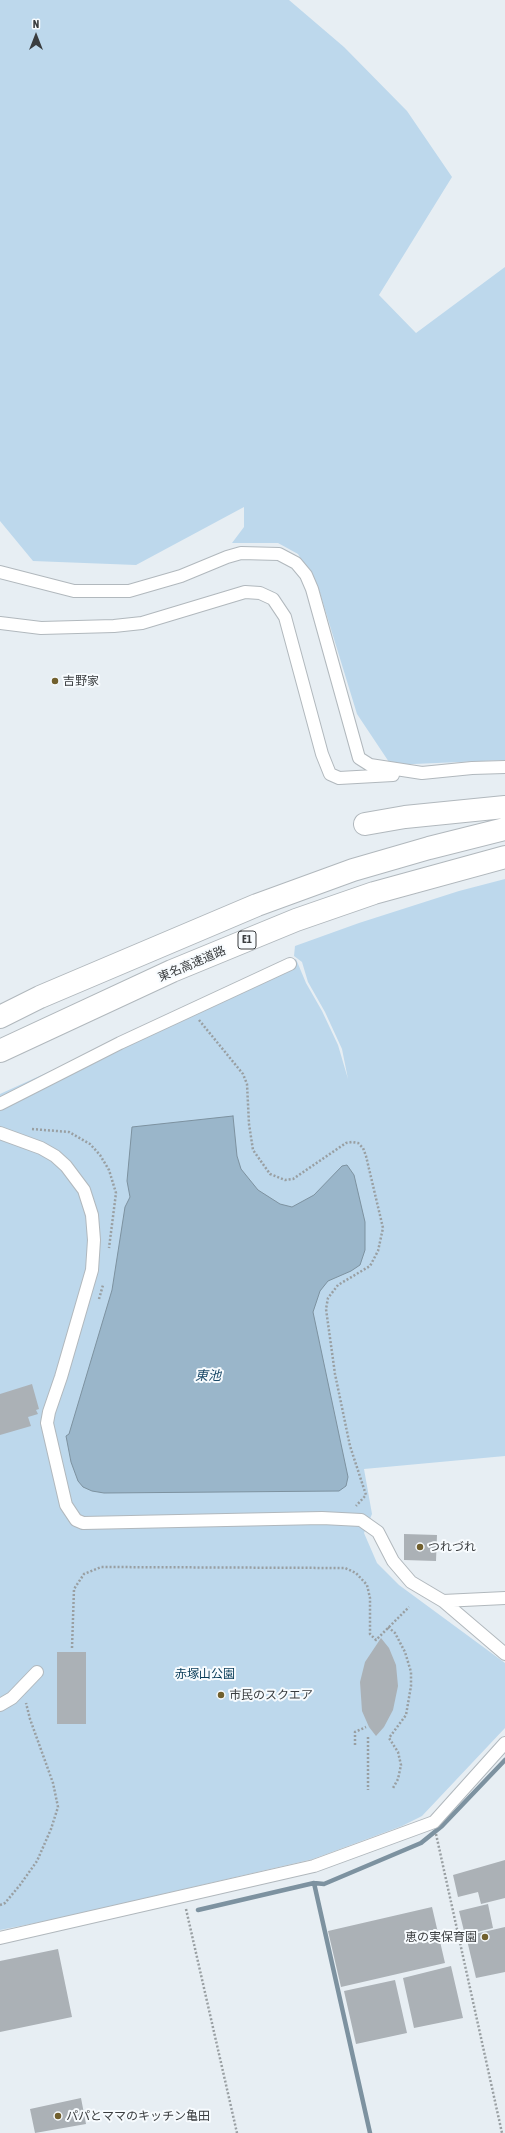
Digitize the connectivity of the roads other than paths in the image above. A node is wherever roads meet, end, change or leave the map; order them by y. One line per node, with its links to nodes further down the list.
1 (0, 572): 4 (street)
2 (0, 622): 4 (street)
3 (505, 767): 4 (street)
4 (422, 773)
5 (505, 807): 6 (highway)
6 (365, 824)
7 (505, 830): 10 (highway, E1)
8 (505, 857): 11 (highway, 東名高速道路 / E1)
9 (290, 964): 12 (street)
10 (0, 1017)
11 (0, 1051)
12 (0, 1104)
13 (0, 1133): 15 (street)
14 (505, 1598): 15 (street)
15 (443, 1601): 16 (street)
16 (505, 1654)
17 (37, 1672): 18 (street)
18 (0, 1705)
19 (505, 1743): 20 (street)
20 (0, 1938)

